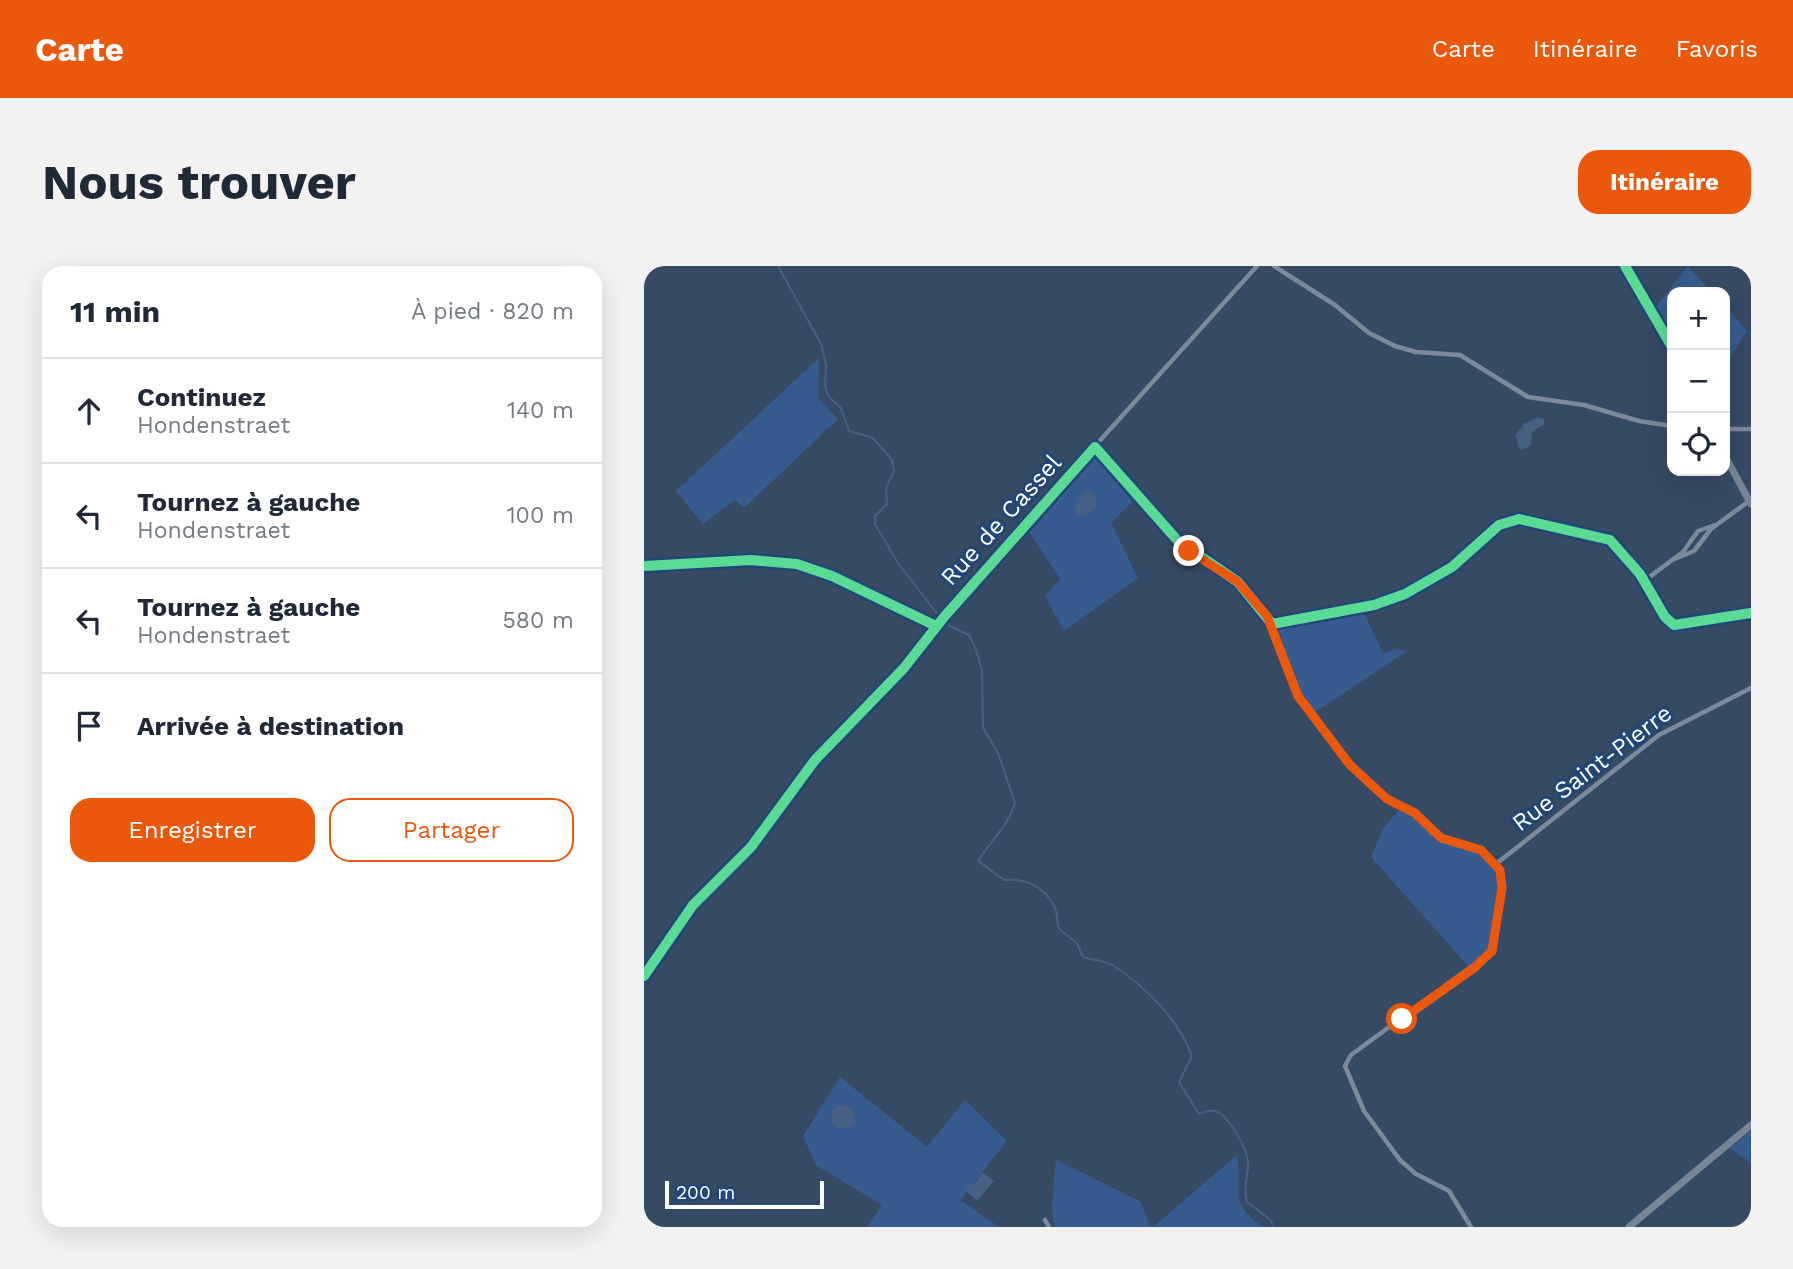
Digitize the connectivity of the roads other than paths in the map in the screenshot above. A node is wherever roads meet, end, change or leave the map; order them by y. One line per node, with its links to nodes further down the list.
1 (1257, 266): 8 (street, Rue de Cassel)
2 (1274, 266): 5 (street)
3 (1625, 266): 4 (street)
4 (1667, 338)
5 (1667, 425)
6 (1730, 429): 7 (street)
7 (1751, 429)
8 (1095, 447): 16 (street, Rue de Cassel); 17 (street)
9 (1730, 465): 10 (street)
10 (1750, 502): 11 (street)
11 (1716, 525): 12 (street); 12 (street)
12 (1674, 559): 14 (street)
13 (644, 566): 16 (street)
14 (1644, 581): 15 (street); 17 (street)
15 (1751, 613)
16 (940, 621): 20 (street, Rue de Cassel)
17 (1272, 624): 19 (street)
18 (1751, 688): 19 (street, Rue Saint-Pierre)
19 (1496, 863): 24 (street)
20 (644, 976)
21 (1751, 1125): 25 (street)
22 (1045, 1220): 23 (street)
23 (1049, 1227)
24 (1471, 1227)
25 (1629, 1227)

